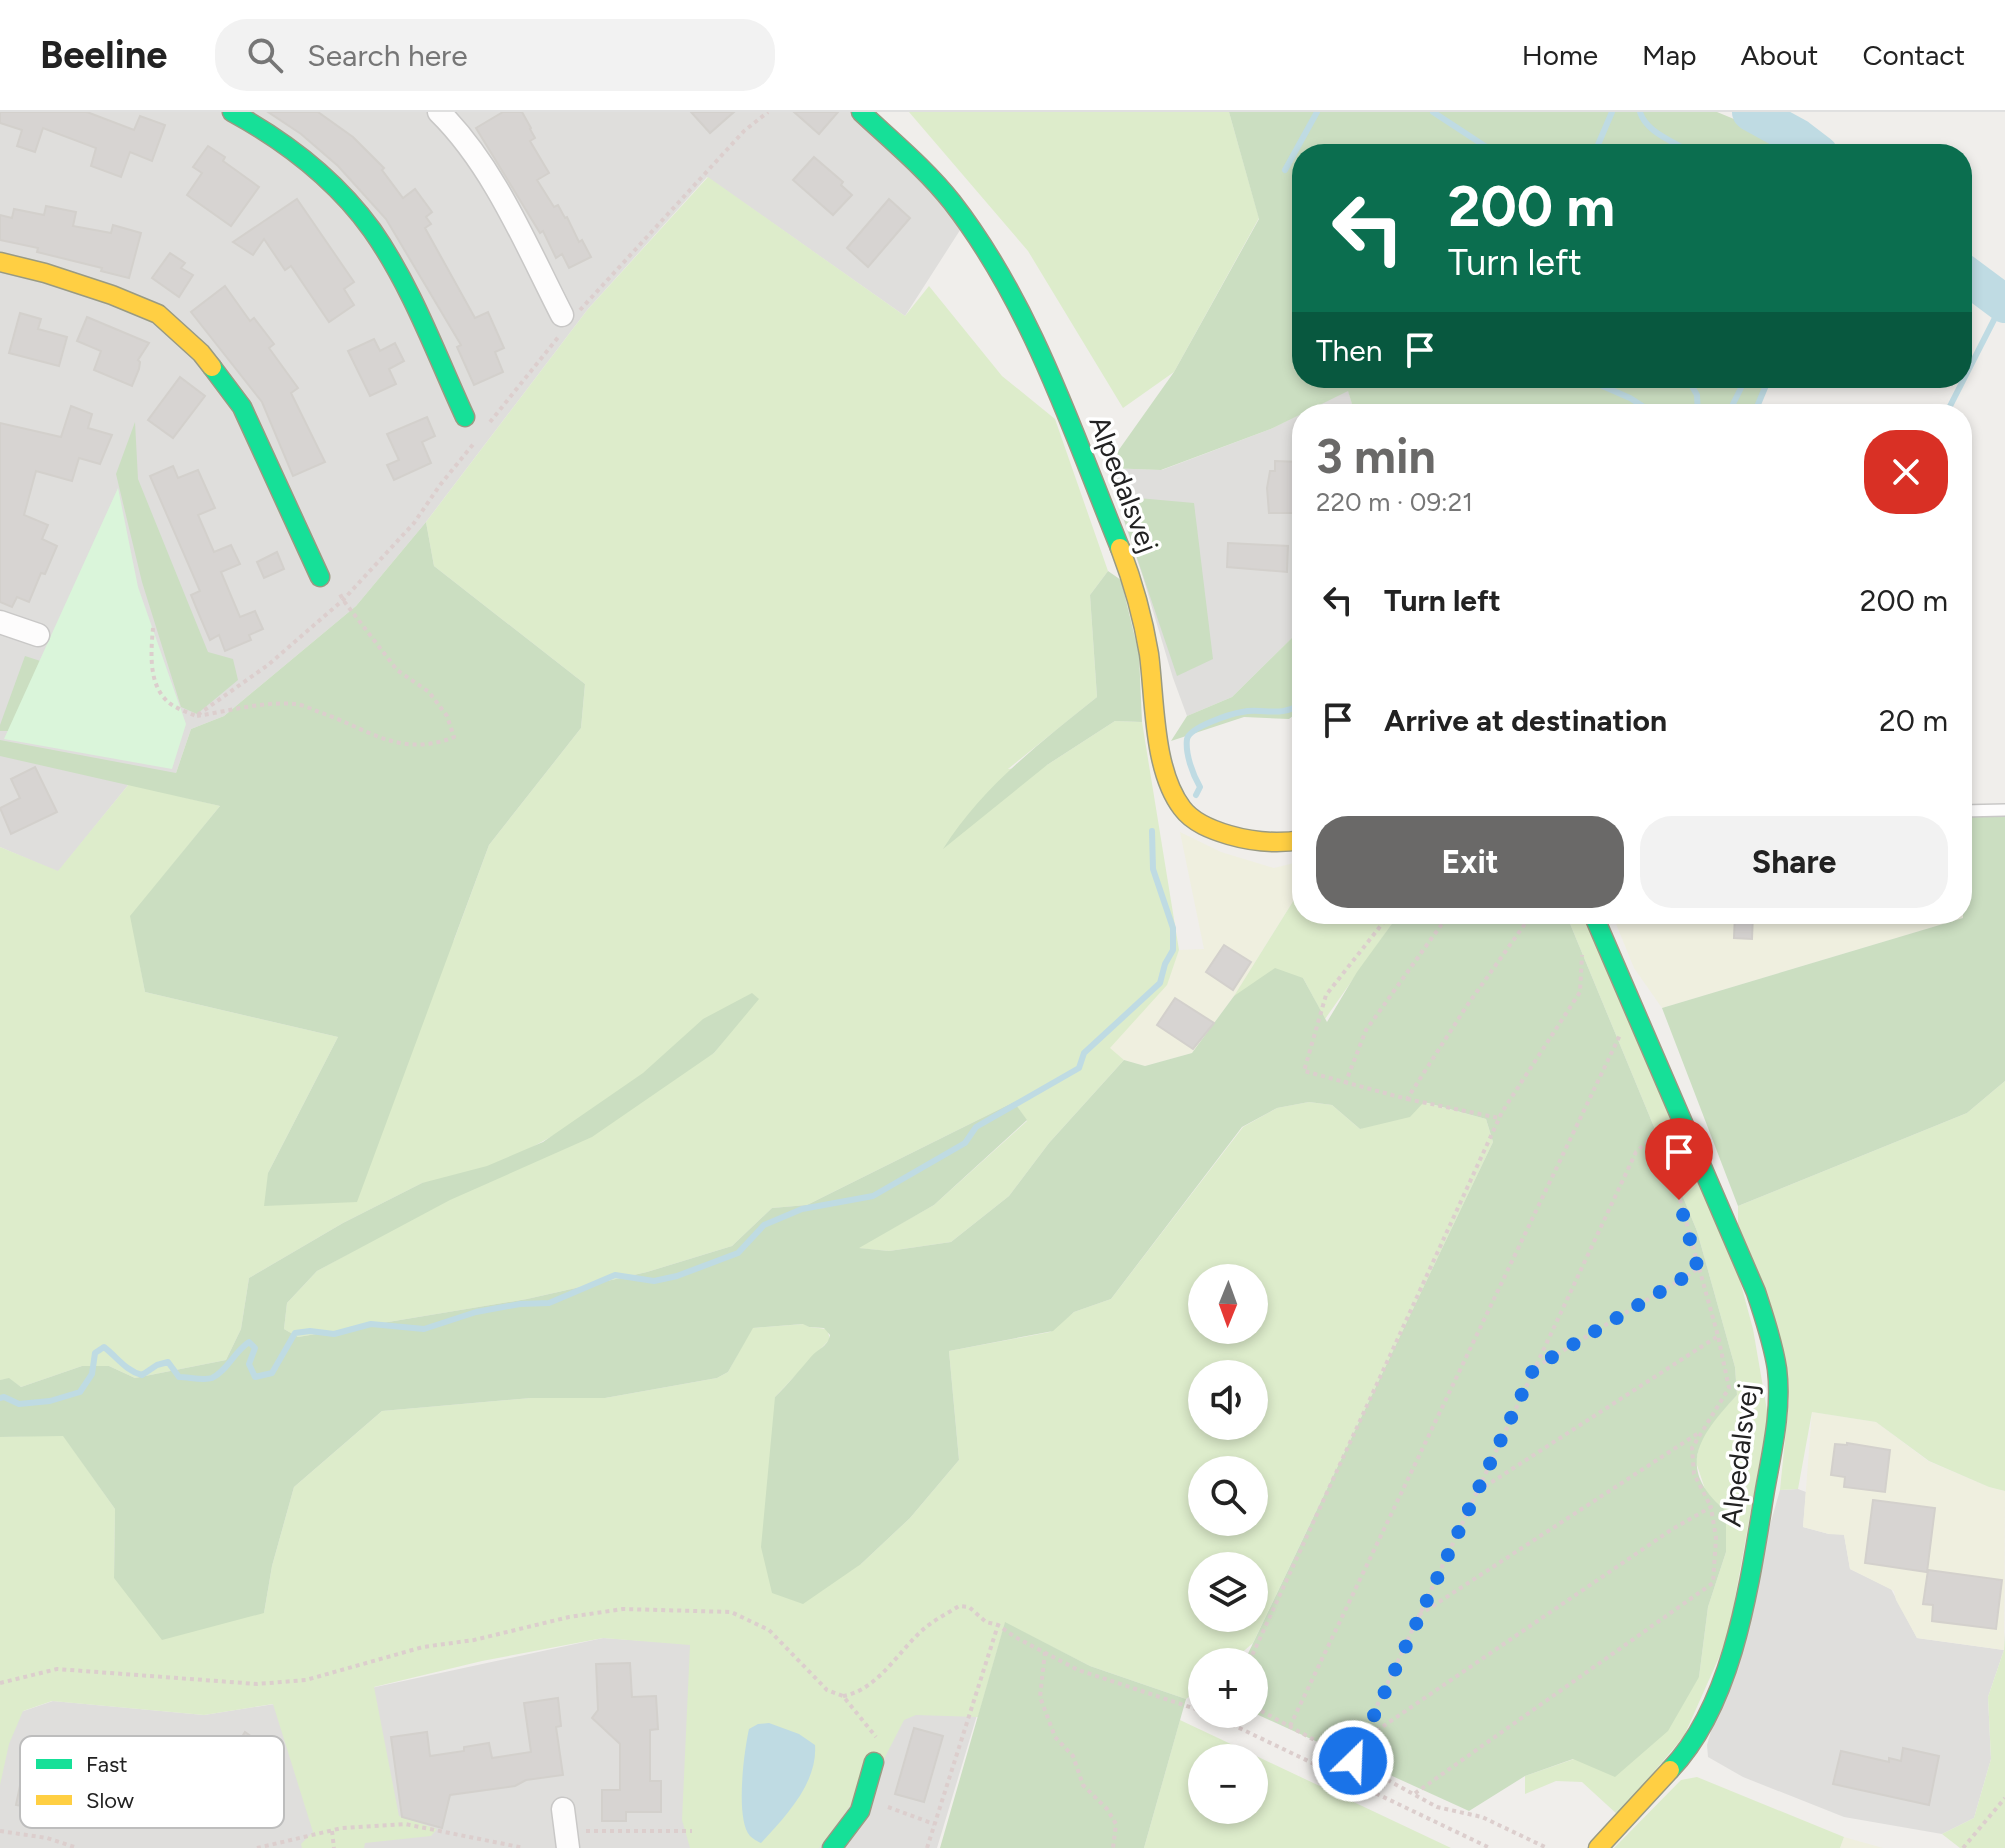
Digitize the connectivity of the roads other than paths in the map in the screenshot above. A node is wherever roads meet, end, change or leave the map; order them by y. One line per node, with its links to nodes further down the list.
1 (232, 112): 6 (street)
2 (439, 112): 5 (street)
3 (861, 112): 12 (street, Alpedalsvej)
4 (0, 262): 7 (street)
5 (562, 315)
6 (465, 417)
7 (320, 577)
8 (0, 622): 9 (street)
9 (38, 635)
10 (2005, 810): 11 (lane)
11 (1972, 811)
12 (1292, 841)
13 (1597, 924): 16 (street, Alpedalsvej)
14 (874, 1762): 15 (street)
15 (832, 1848)
16 (1598, 1848)

